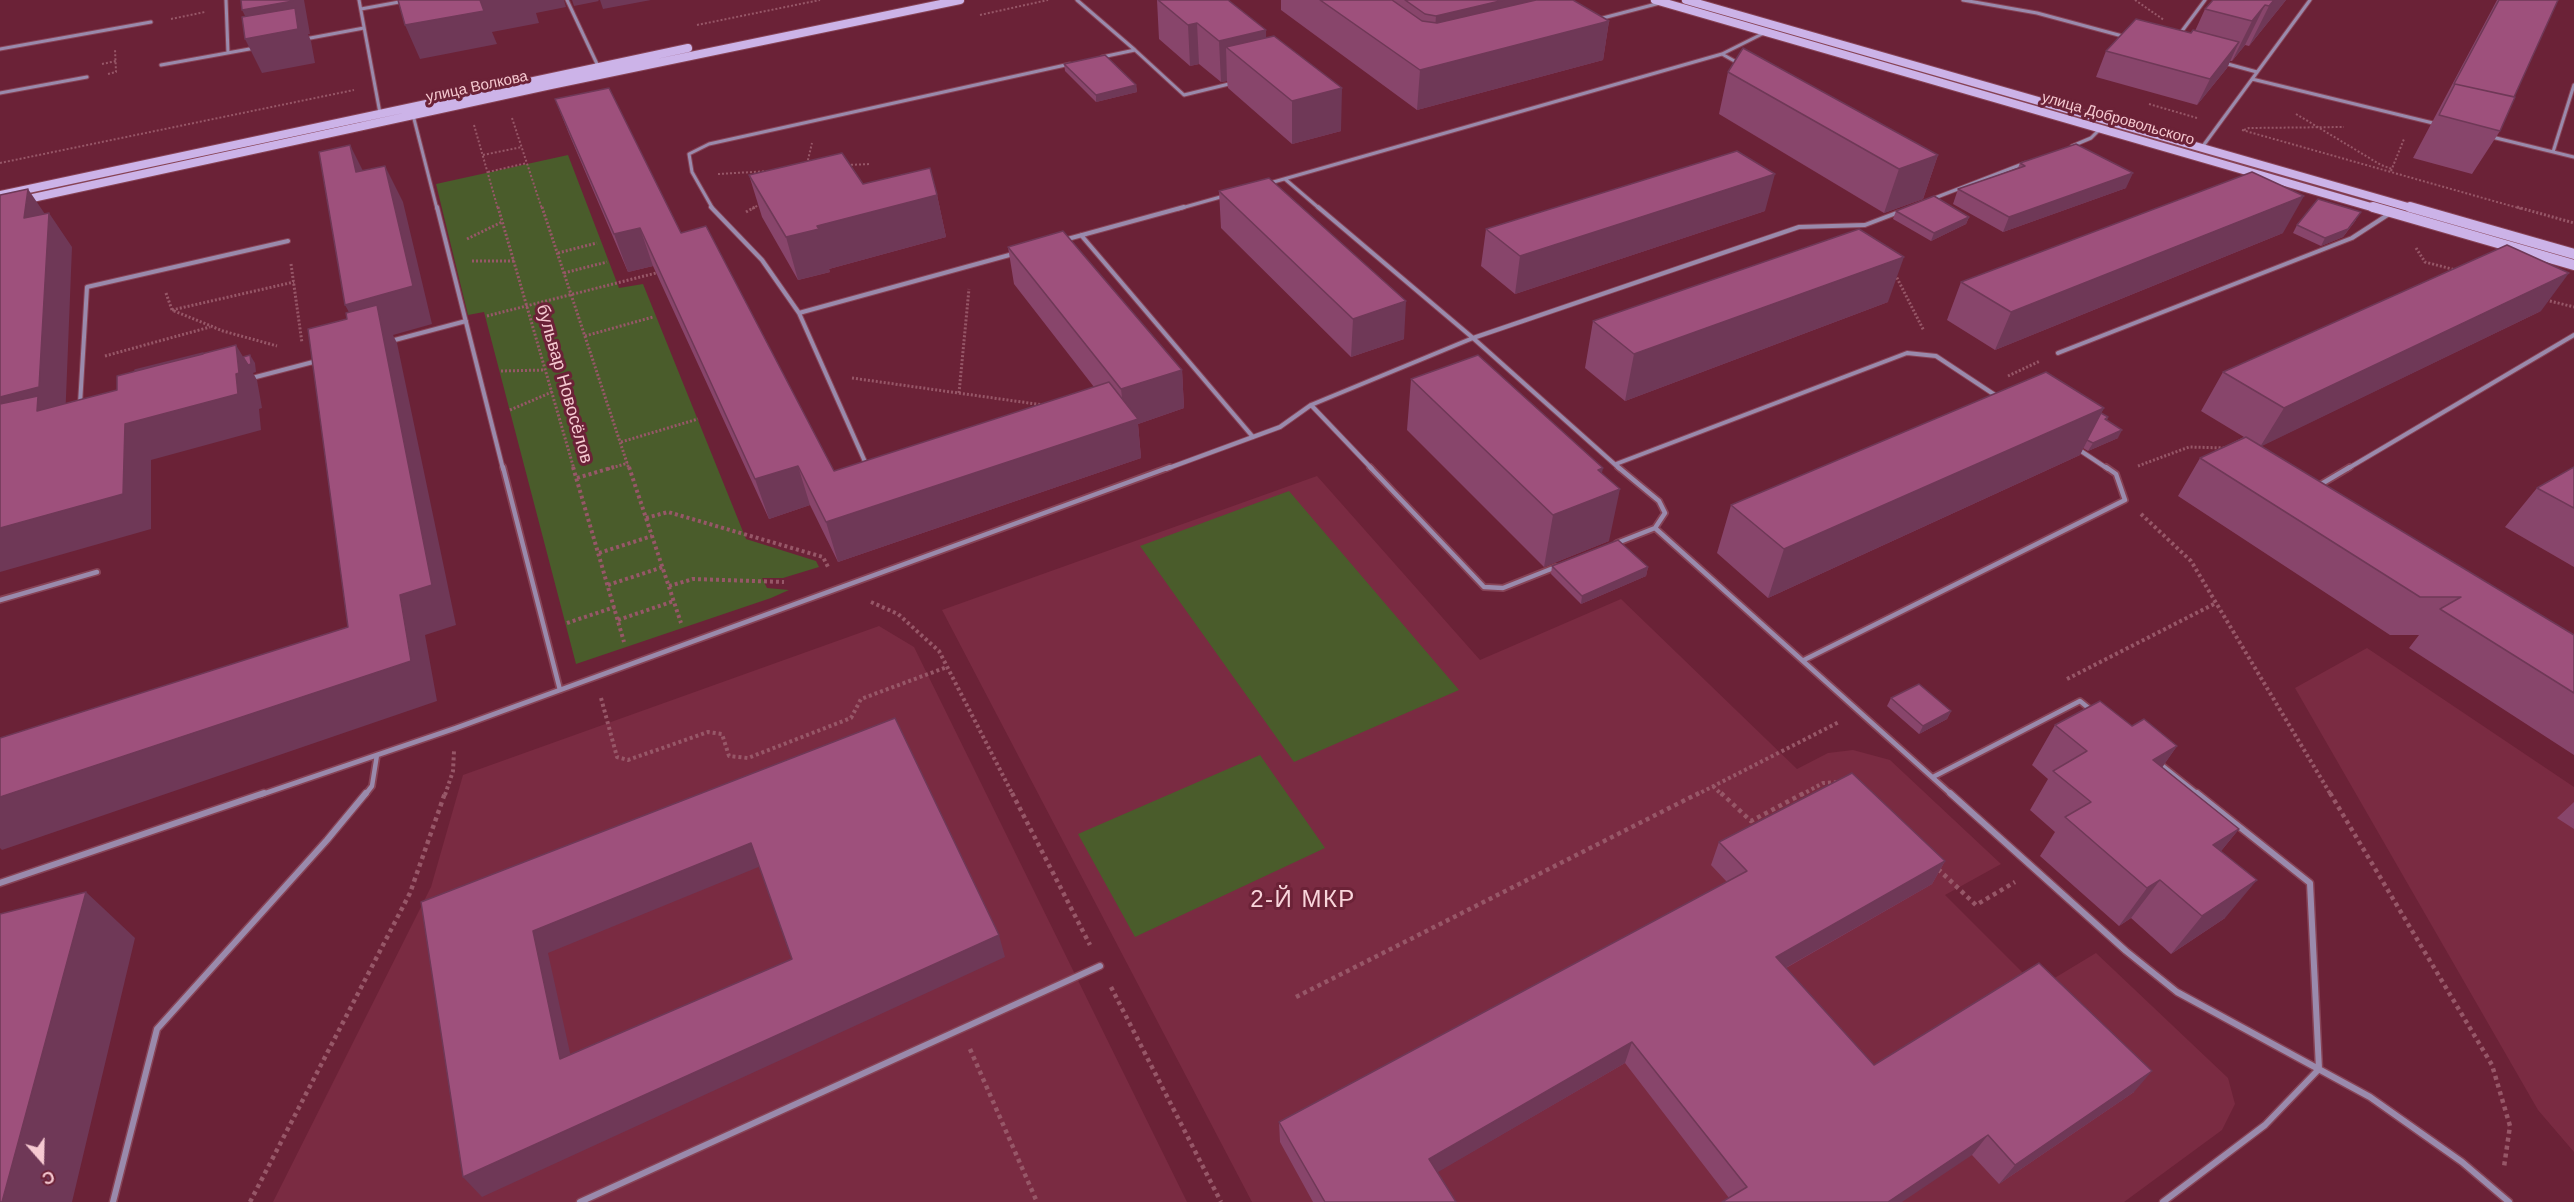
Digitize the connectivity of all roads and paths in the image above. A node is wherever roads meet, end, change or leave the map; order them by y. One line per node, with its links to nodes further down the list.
1 (226, 0): 16 (lane)
2 (359, 0): 17 (lane)
3 (410, 0): 17 (lane)
4 (567, 0): 35 (lane)
5 (921, 0): 35 (main road, улица Волкова)
6 (960, 0): 45 (main road, улица Волкова)
7 (1030, 0): 15 (path)
8 (1077, 0): 28 (lane)
9 (1686, 0): 57 (main road, улица Добровольского)
10 (1963, 0): 23 (lane)
11 (2135, 0): 21 (path)
12 (2205, 0): 21 (lane)
13 (2310, 0): 37 (lane)
14 (1659, 1): 18 (lane); 22 (main road, улица Добровольского)
15 (1033, 3)
16 (226, 9): 19 (path); 29 (lane)
17 (361, 9): 20 (lane)
18 (1592, 21)
19 (151, 22): 27 (lane)
20 (364, 28): 24 (lane); 44 (lane)
21 (2181, 31): 25 (lane)
22 (1766, 32): 30 (lane); 53 (main road, улица Добровольского)
23 (2135, 39)
24 (296, 40)
25 (2174, 40)
26 (262, 46): 29 (lane)
27 (0, 49)
28 (1135, 50): 31 (lane); 40 (lane)
29 (228, 53): 34 (lane)
30 (1722, 54): 36 (lane); 70 (lane)
31 (1101, 57)
32 (1078, 62): 48 (lane)
33 (2223, 63): 37 (lane)
34 (161, 65)
35 (598, 66): 44 (main road, улица Волкова)
36 (1743, 66)
37 (2257, 72): 39 (lane)
38 (87, 77): 42 (lane)
39 (2252, 79): 47 (lane); 57 (lane)
40 (1241, 81)
41 (2574, 85): 59 (lane)
42 (0, 93)
43 (2287, 109): 51 (path)
44 (380, 113): 72 (main road, улица Волкова)
45 (413, 115): 76 (main road, улица Волкова); 86 (lane)
46 (512, 116): 58 (path, бульвар Новосёлов)
47 (2413, 118): 50 (lane); 51 (path)
48 (813, 121): 66 (path); 69 (lane)
49 (474, 124): 60 (path, бульвар Новосёлов)
50 (2446, 126)
51 (2317, 127): 52 (path); 54 (path)
52 (2352, 127)
53 (2101, 128): 56 (lane); 78 (main road, улица Добровольского)
54 (2244, 130)
55 (2489, 136): 59 (lane)
56 (2070, 146)
57 (2202, 146): 89 (main road, улица Добровольского)
58 (522, 147): 60 (path); 63 (path, бульвар Новосёлов)
59 (2553, 152): 61 (lane)
60 (483, 155): 68 (path, бульвар Новосёлов)
61 (2574, 156)
62 (2028, 162): 75 (lane)
63 (527, 163): 68 (path); 87 (path, бульвар Новосёлов)
64 (870, 164): 65 (path)
65 (838, 166)
66 (806, 168)
67 (772, 171): 69 (path)
68 (488, 172): 79 (path, бульвар Новосёлов)
69 (694, 176): 80 (lane)
70 (1285, 179): 71 (lane); 112 (lane)
71 (1263, 185)
72 (0, 195)
73 (1228, 195): 81 (lane)
74 (765, 201): 80 (path)
75 (1924, 202)
76 (0, 205)
77 (1905, 210): 112 (lane)
78 (2391, 212): 94 (main road, улица Добровольского); 117 (lane)
79 (502, 222): 86 (path); 90 (path, бульвар Новосёлов)
80 (727, 223): 106 (lane)
81 (1081, 236): 83 (lane); 135 (lane)
82 (288, 241): 96 (lane); 100 (path)
83 (1059, 242)
84 (597, 243): 87 (path)
85 (2406, 245): 97 (path)
86 (447, 248): 91 (lane)
87 (558, 254): 99 (path, бульвар Новосёлов)
88 (1015, 254): 95 (lane)
89 (2574, 254)
90 (514, 261): 91 (path); 103 (path, бульвар Новосёлов)
91 (450, 262): 108 (lane)
92 (607, 262): 99 (path)
93 (1891, 264): 118 (path)
94 (2574, 265)
95 (971, 266): 106 (lane); 128 (path)
96 (165, 269): 105 (path); 120 (lane)
97 (2456, 270)
98 (661, 271): 101 (path)
99 (564, 273): 101 (path, бульвар Новосёлов)
100 (294, 282): 105 (path); 113 (path)
101 (571, 295): 103 (path); 111 (path, бульвар Новосёлов)
102 (2542, 299): 104 (path)
103 (527, 306): 108 (path); 122 (path, бульвар Новосёлов)
104 (2574, 307)
105 (172, 310): 109 (path)
106 (799, 313): 124 (lane)
107 (653, 317): 111 (path)
108 (466, 321): 115 (lane); 123 (lane)
109 (211, 326): 116 (path); 120 (path)
110 (2574, 335): 144 (lane)
111 (585, 336): 136 (path, бульвар Новосёлов)
112 (1473, 338): 130 (lane); 140 (lane)
113 (302, 342): 114 (path); 121 (path)
114 (294, 343)
115 (386, 343)
116 (286, 345)
117 (2058, 353): 126 (path)
118 (1936, 356): 126 (lane); 140 (lane)
119 (328, 358): 121 (lane)
120 (82, 362): 132 (lane)
121 (306, 364): 125 (lane)
122 (545, 370): 123 (path); 127 (path, бульвар Новосёлов)
123 (479, 372): 133 (lane)
124 (826, 374): 128 (path); 141 (lane)
125 (249, 379)
126 (1983, 387): 129 (lane)
127 (552, 392): 133 (path); 143 (path, бульвар Новосёлов)
128 (958, 393): 131 (path)
129 (2002, 399)
130 (1311, 405): 135 (lane); 152 (lane)
131 (1053, 406)
132 (80, 414)
133 (491, 419): 164 (lane)
134 (698, 419): 136 (path)
135 (1253, 437): 158 (lane)
136 (621, 442): 139 (path, бульвар Новосёлов)
137 (2068, 443): 142 (lane)
138 (2232, 448): 142 (path)
139 (628, 463): 143 (path); 146 (path, бульвар Новосёлов)
140 (1616, 464): 147 (lane)
141 (868, 468)
142 (2116, 474): 145 (lane)
143 (577, 478): 150 (path, бульвар Новосёлов)
144 (2308, 491)
145 (2125, 500): 161 (path); 167 (lane)
146 (646, 518): 148 (path, бульвар Новосёлов); 154 (path)
147 (1655, 528): 149 (lane); 167 (lane)
148 (652, 536): 150 (path); 151 (path, бульвар Новосёлов)
149 (1612, 545)
150 (599, 553): 156 (path, бульвар Новосёлов)
151 (663, 567): 156 (path); 157 (path, бульвар Новосёлов)
152 (1557, 567)
153 (97, 572): 159 (lane)
154 (831, 573)
155 (792, 583): 157 (path)
156 (608, 585): 162 (path, бульвар Новосёлов)
157 (669, 586): 160 (path, бульвар Новосёлов)
158 (842, 588): 168 (path); 169 (lane)
159 (0, 600)
160 (674, 601): 163 (path); 165 (path, бульвар Новосёлов)
161 (2216, 603): 171 (path); 187 (path)
162 (615, 607): 163 (path, бульвар Новосёлов); 164 (path)
163 (618, 620): 166 (path, бульвар Новосёлов)
164 (544, 630): 170 (lane)
165 (684, 633)
166 (627, 652)
167 (1804, 660): 172 (lane)
168 (947, 667): 169 (path); 183 (path)
169 (596, 677): 170 (lane)
170 (560, 690): 174 (lane)
171 (2080, 701): 173 (lane); 177 (lane)
172 (1860, 711): 177 (lane); 179 (path)
173 (2099, 715)
174 (456, 728): 175 (lane); 189 (path)
175 (377, 755): 182 (lane); 188 (lane)
176 (2154, 759): 186 (lane)
177 (1933, 777): 181 (lane)
178 (1844, 781): 179 (path)
179 (1713, 786): 184 (path)
180 (1932, 863): 181 (path)
181 (2036, 870): 186 (lane)
182 (0, 883)
183 (1100, 966): 185 (lane); 192 (path)
184 (1296, 997)
185 (961, 1029): 190 (lane); 191 (path)
186 (2319, 1069): 187 (lane); 193 (lane)
187 (2500, 1195): 194 (lane)
188 (112, 1202)
189 (250, 1202)
190 (580, 1202)
191 (1037, 1202)
192 (1221, 1202)
193 (2163, 1202)
194 (2509, 1202)

